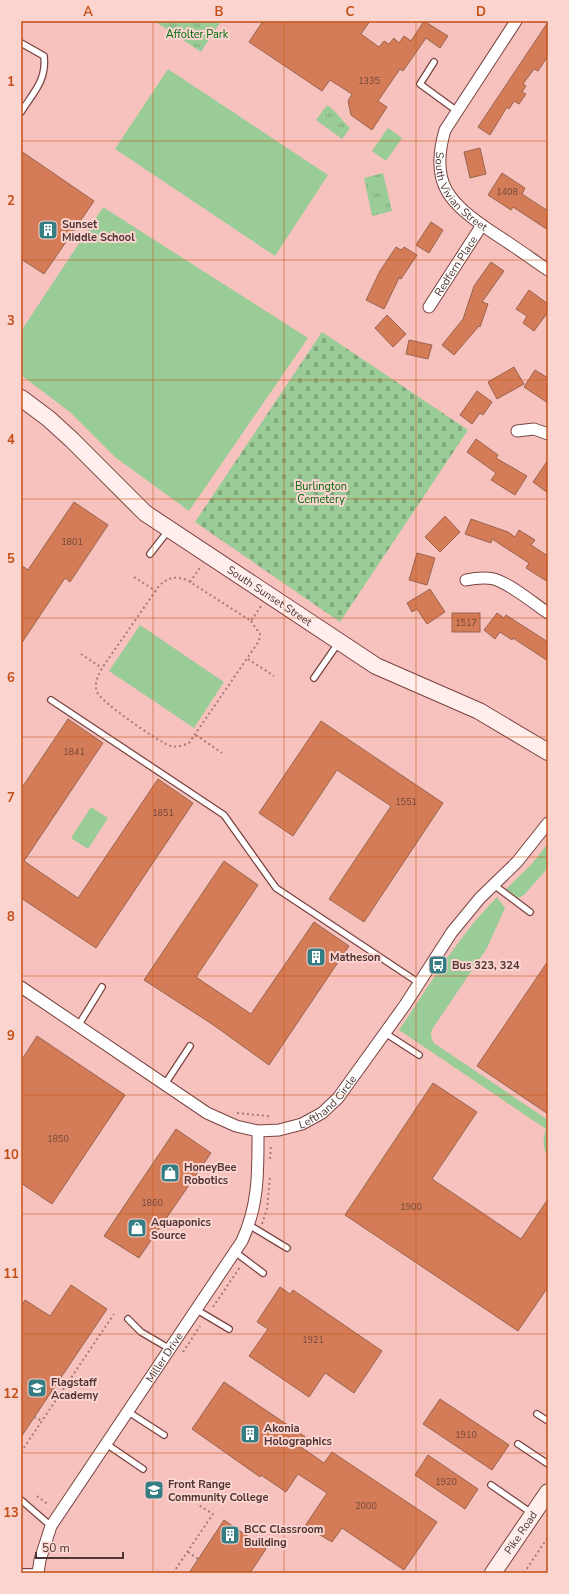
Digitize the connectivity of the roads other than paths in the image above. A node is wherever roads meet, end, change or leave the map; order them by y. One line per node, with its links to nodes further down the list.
1 (516, 21): 4 (street, South Vivian Street)
2 (21, 43): 5 (lane)
3 (434, 62): 4 (lane)
4 (458, 111): 6 (street, South Vivian Street)
5 (21, 112)
6 (482, 225): 7 (street, South Vivian Street); 8 (street, Redfern Place)
7 (548, 270)
8 (429, 307)
9 (21, 398): 12 (street, South Sunset Street)
10 (517, 431): 11 (street)
11 (548, 434)
12 (170, 529): 13 (lane); 16 (street, South Sunset Street)
13 (150, 554)
14 (466, 580): 15 (street)
15 (548, 613)
16 (339, 642): 17 (lane); 19 (street, South Sunset Street)
17 (314, 678)
18 (51, 700): 23 (lane)
19 (548, 752)
20 (548, 823): 21 (street, Lefthand Circle)
21 (494, 885): 22 (lane); 23 (street, Lefthand Circle)
22 (530, 912)
23 (419, 983): 27 (street, Lefthand Circle)
24 (21, 987): 26 (street, Lefthand Circle)
25 (102, 987): 26 (lane)
26 (78, 1026): 30 (street, Lefthand Circle)
27 (385, 1033): 29 (lane); 31 (street, Lefthand Circle)
28 (190, 1046): 30 (lane)
29 (419, 1055)
30 (165, 1084): 31 (street, Lefthand Circle)
31 (258, 1131): 32 (street, Miller Drive)
32 (249, 1225): 33 (lane); 34 (street, Miller Drive)
33 (287, 1248)
34 (235, 1252): 35 (lane); 36 (street, Miller Drive)
35 (264, 1273)
36 (197, 1310): 38 (lane); 39 (street, Miller Drive)
37 (128, 1319): 39 (lane)
38 (229, 1329)
39 (170, 1349): 40 (street, Miller Drive)
40 (127, 1411): 43 (lane); 44 (street, Miller Drive)
41 (537, 1414): 42 (lane)
42 (548, 1421)
43 (164, 1435)
44 (105, 1443): 47 (lane); 52 (street, Miller Drive)
45 (518, 1444): 46 (lane)
46 (548, 1464)
47 (143, 1469)
48 (491, 1485): 51 (lane)
49 (548, 1492): 51 (street, Pike Road)
50 (21, 1500): 52 (lane)
51 (533, 1514): 55 (street, Pike Road)
52 (51, 1526): 54 (street, Miller Drive)
53 (21, 1572): 54 (lane)
54 (38, 1573)
55 (493, 1573)

